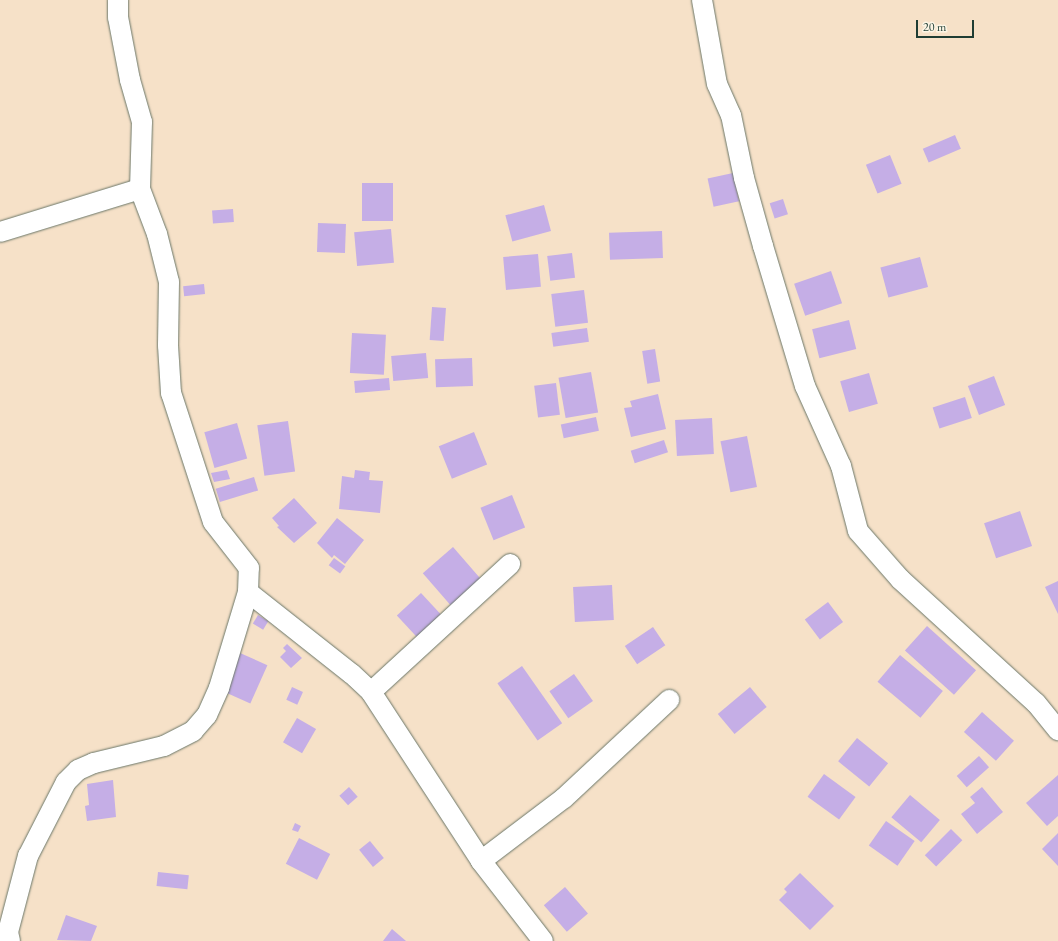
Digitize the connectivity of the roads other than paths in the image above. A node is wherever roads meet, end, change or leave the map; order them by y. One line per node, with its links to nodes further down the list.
1 (118, 0): 3 (street)
2 (702, 0): 9 (street)
3 (140, 189): 4 (street); 6 (street)
4 (0, 232)
5 (510, 564): 7 (street)
6 (248, 592): 7 (street); 11 (street)
7 (371, 692): 10 (street)
8 (669, 700): 10 (street)
9 (1058, 730)
10 (481, 861): 12 (street)
11 (7, 938)
12 (543, 941)

